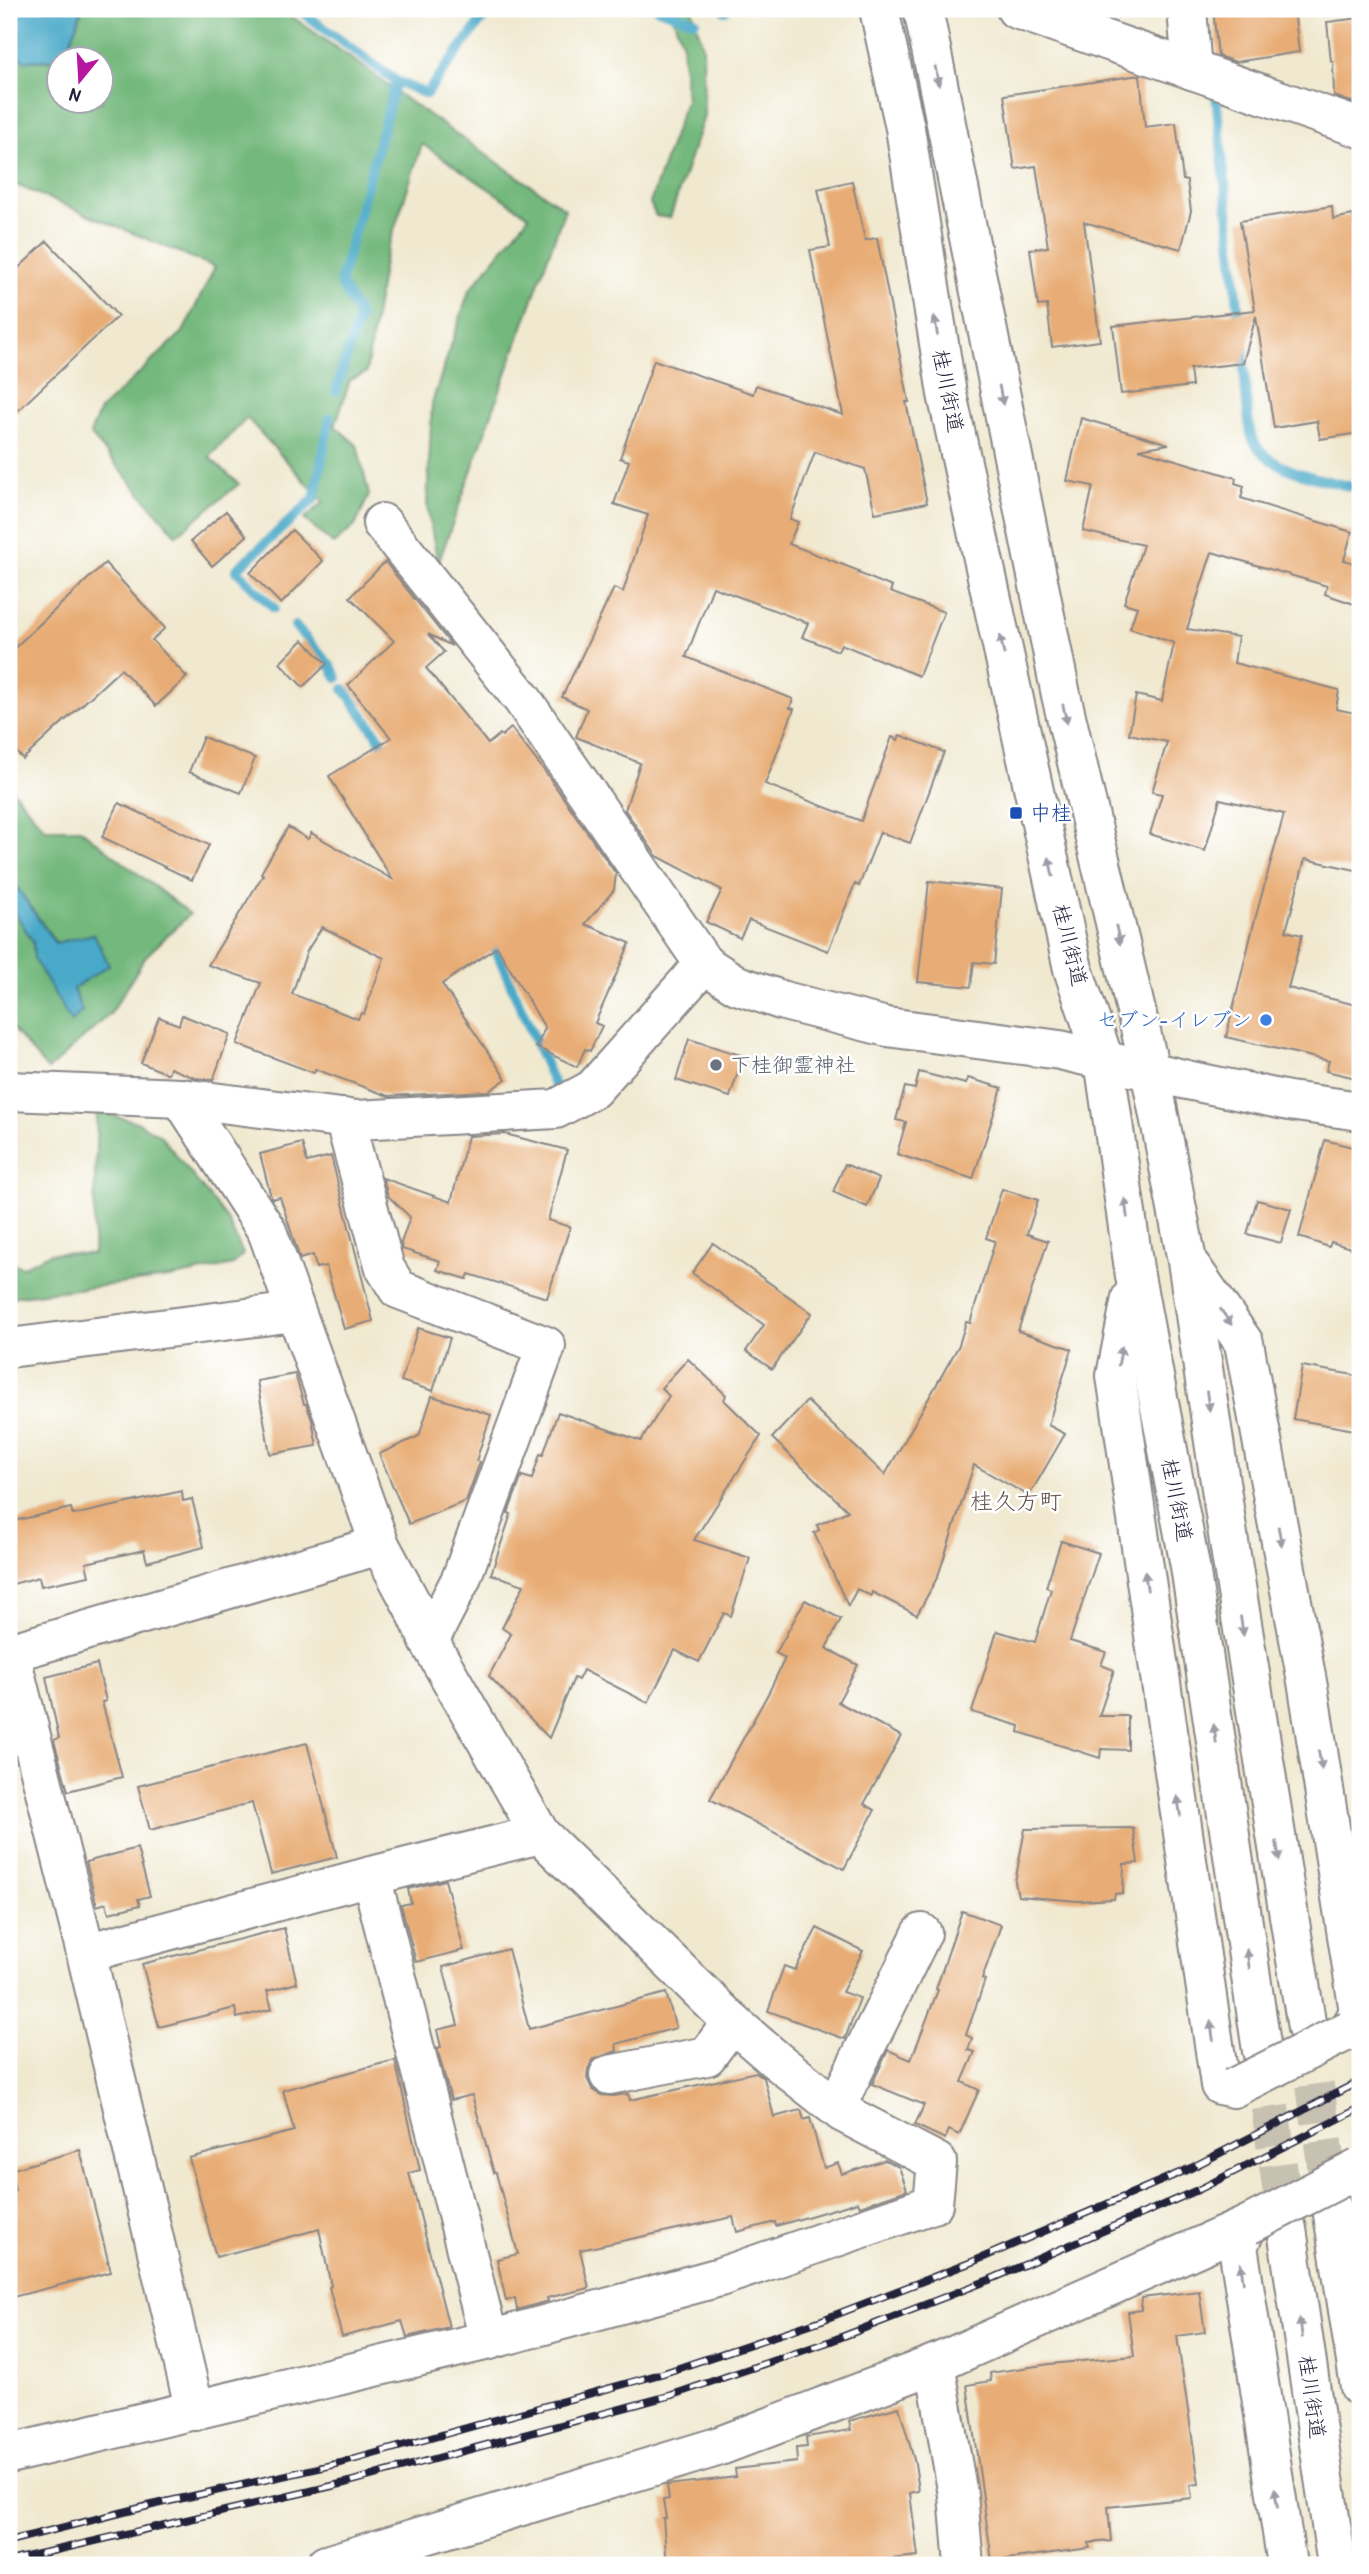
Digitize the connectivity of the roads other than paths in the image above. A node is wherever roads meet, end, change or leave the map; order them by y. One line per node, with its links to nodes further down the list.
1 (879, 9): 9 (street, 桂川街道, one-way to 1)
2 (923, 9): 10 (street, 桂川街道, one-way to 10)
3 (1016, 9): 5 (street)
4 (1187, 9): 5 (street)
5 (1192, 70): 6 (street)
6 (1360, 128)
7 (382, 523): 8 (street)
8 (704, 964): 9 (street); 14 (street)
9 (1104, 1060): 10 (street); 16 (street, 桂川街道, one-way to 9)
10 (1150, 1070): 13 (street); 15 (street, 桂川街道)
11 (9, 1091): 12 (street)
12 (181, 1098): 14 (street); 17 (street)
13 (1360, 1111)
14 (344, 1118): 20 (street)
15 (1187, 1261): 16 (street, one-way to 16, bridge); 27 (street, 桂川街道, one-way to 27)
16 (1135, 1276): 28 (street, 桂川街道, one-way to 16)
17 (295, 1312): 18 (street); 19 (street)
18 (9, 1348)
19 (380, 1545): 20 (street); 21 (street)
20 (429, 1642): 22 (street)
21 (9, 1653): 25 (street)
22 (540, 1834): 23 (street); 26 (street)
23 (370, 1876): 25 (street); 35 (street)
24 (922, 1933): 30 (street)
25 (86, 1953): 38 (street)
26 (732, 2022): 29 (street); 30 (street)
27 (1307, 2028)
28 (1262, 2051)
29 (609, 2075)
30 (836, 2107): 35 (street)
31 (1360, 2168): 33 (street, bridge)
32 (1332, 2208): 37 (street)
33 (1248, 2225): 36 (street); 42 (street, one-way to 33)
34 (1287, 2229): 43 (street, 桂川街道, one-way to 34)
35 (489, 2340): 38 (street)
36 (935, 2364): 40 (street); 41 (street)
37 (1360, 2387)
38 (195, 2411): 39 (street)
39 (9, 2454)
40 (328, 2565)
41 (964, 2565)
42 (1287, 2565)
43 (1337, 2565)

